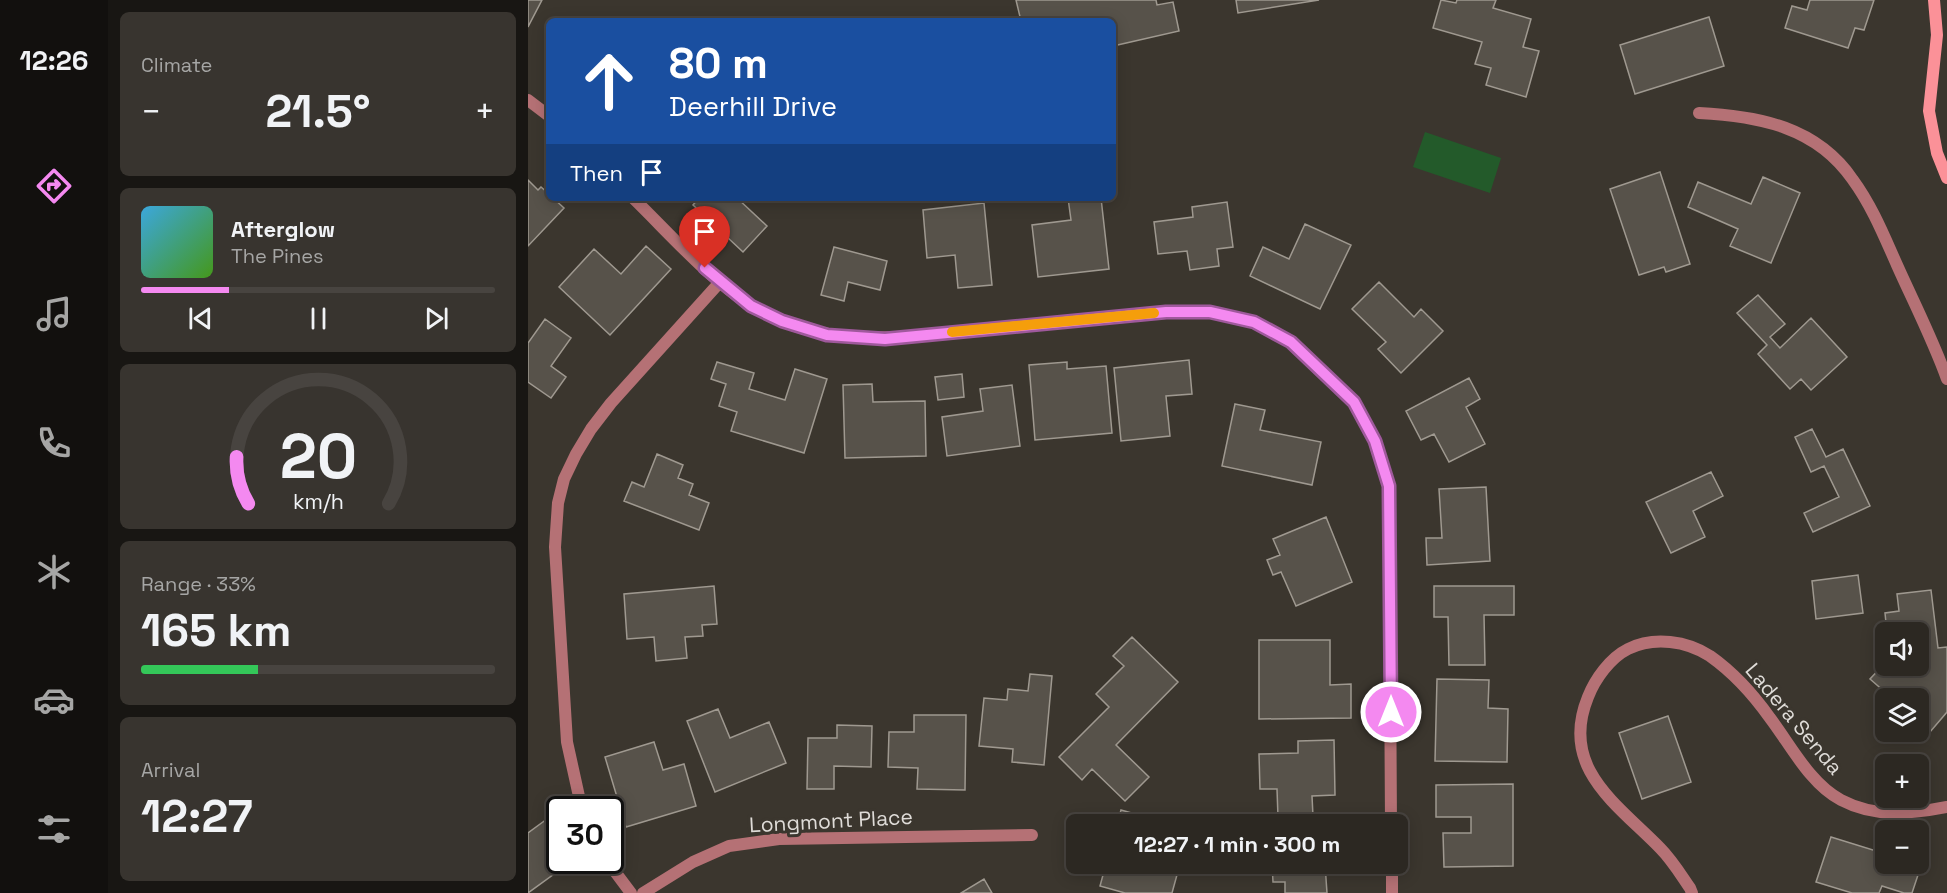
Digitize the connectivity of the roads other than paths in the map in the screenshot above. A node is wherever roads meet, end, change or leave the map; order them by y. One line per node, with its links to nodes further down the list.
1 (1934, 0): 5 (street)
2 (528, 100): 4 (street)
3 (1699, 113): 8 (street)
4 (546, 114)
5 (1947, 178)
6 (636, 201): 7 (street)
7 (720, 282): 9 (street); 11 (street)
8 (1947, 379)
9 (579, 796)
10 (1947, 807): 18 (street, Ladera Senda)
11 (1391, 814)
12 (1032, 835): 16 (street, Longmont Place)
13 (617, 874): 15 (street)
14 (1392, 874): 17 (street)
15 (631, 893)
16 (643, 893)
17 (1392, 893)
18 (1692, 893)

